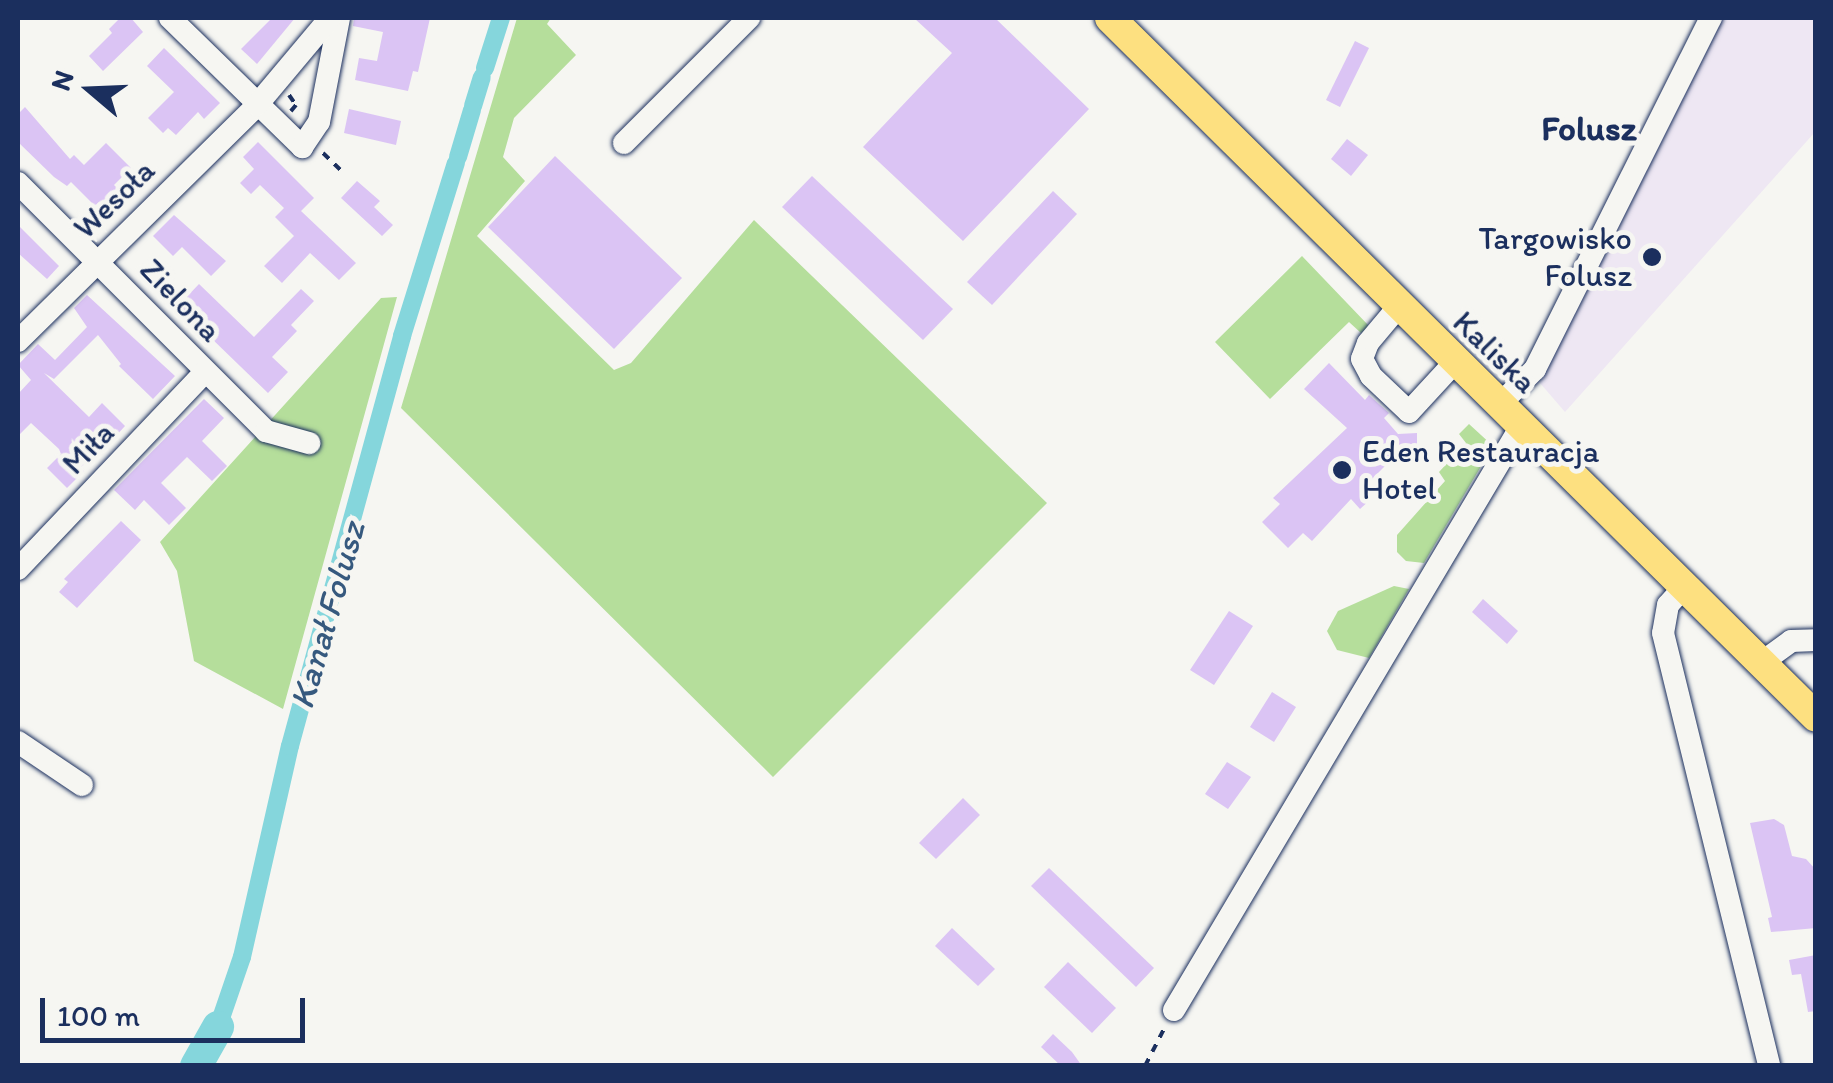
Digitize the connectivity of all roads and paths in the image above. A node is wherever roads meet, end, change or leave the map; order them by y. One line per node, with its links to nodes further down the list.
1 (170, 18): 7 (street)
2 (330, 18): 7 (street, Wesoła)
3 (339, 18): 7 (street)
4 (749, 18): 8 (street)
5 (1110, 18): 11 (main road, Kaliska)
6 (1710, 18): 15 (street)
7 (257, 105): 10 (street, Wesoła)
8 (624, 142)
9 (18, 183): 10 (street, Zielona)
10 (97, 260): 12 (street, Wesoła); 14 (street, Zielona)
11 (1399, 306): 13 (main road, Kaliska); 13 (street)
12 (18, 341)
13 (1455, 362): 15 (main road, Kaliska)
14 (205, 372): 16 (street, Zielona); 17 (street, Miła)
15 (1510, 416): 18 (main road); 24 (street, Kaliska)
16 (309, 442)
17 (18, 569)
18 (1685, 586): 20 (main road); 26 (street)
19 (1816, 640): 20 (street)
20 (1761, 663): 21 (main road)
21 (1816, 717)
22 (18, 742): 23 (street)
23 (82, 784)
24 (1174, 1010): 25 (path)
25 (1145, 1066)
26 (1769, 1066)

